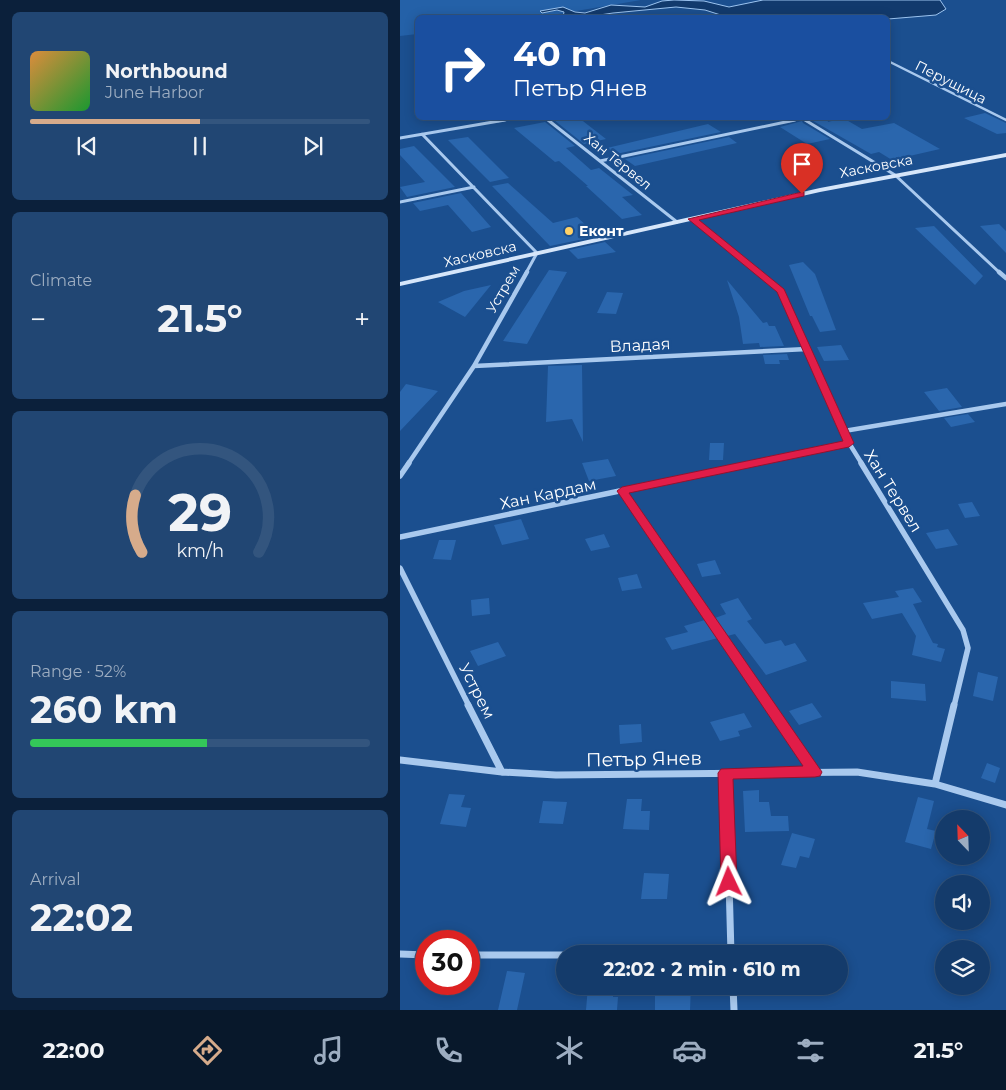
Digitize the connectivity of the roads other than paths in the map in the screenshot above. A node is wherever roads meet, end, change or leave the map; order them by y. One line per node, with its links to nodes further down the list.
1 (890, 62): 6 (street, Перущица)
2 (503, 120): 7 (street)
3 (549, 120): 10 (street, Хан Тервел)
4 (793, 120): 10 (street)
5 (805, 120): 11 (street)
6 (1006, 120)
7 (422, 134): 8 (street); 12 (street, Устрем)
8 (400, 138)
9 (1006, 155): 11 (street, Хасковска)
10 (600, 161): 15 (street, Хан Тервел)
11 (895, 175): 14 (street, Хасковска); 17 (street)
12 (474, 188): 13 (street); 16 (street, Устрем)
13 (400, 202)
14 (692, 219): 15 (street, Хасковска); 19 (street, Хан Тервел)
15 (676, 222): 16 (street, Хасковска)
16 (538, 254): 18 (street, Хасковска); 20 (street, Устрем)
17 (1006, 278)
18 (400, 284)
19 (807, 349): 20 (street, Владая); 22 (street, Хан Тервел)
20 (474, 366): 24 (street, Устрем)
21 (1006, 404): 22 (street)
22 (844, 432): 23 (street, Хан Тервел)
23 (849, 443): 25 (street, Хан Кардам); 32 (street, Хан Тервел)
24 (400, 476)
25 (622, 491): 26 (street, Хан Кардам); 30 (street)
26 (400, 537)
27 (400, 568): 29 (street, Устрем)
28 (400, 760): 29 (street, Петър Янев)
29 (502, 772): 31 (street, Петър Янев)
30 (815, 772): 31 (street, Петър Янев); 32 (street, Петър Янев)
31 (726, 773): 34 (street)
32 (935, 784): 33 (street, Петър Янев)
33 (1006, 805)
34 (731, 945)
35 (400, 954): 36 (street)
36 (415, 955)
37 (480, 955): 38 (street)
38 (556, 955)
39 (733, 995): 40 (street)
40 (734, 1010)

